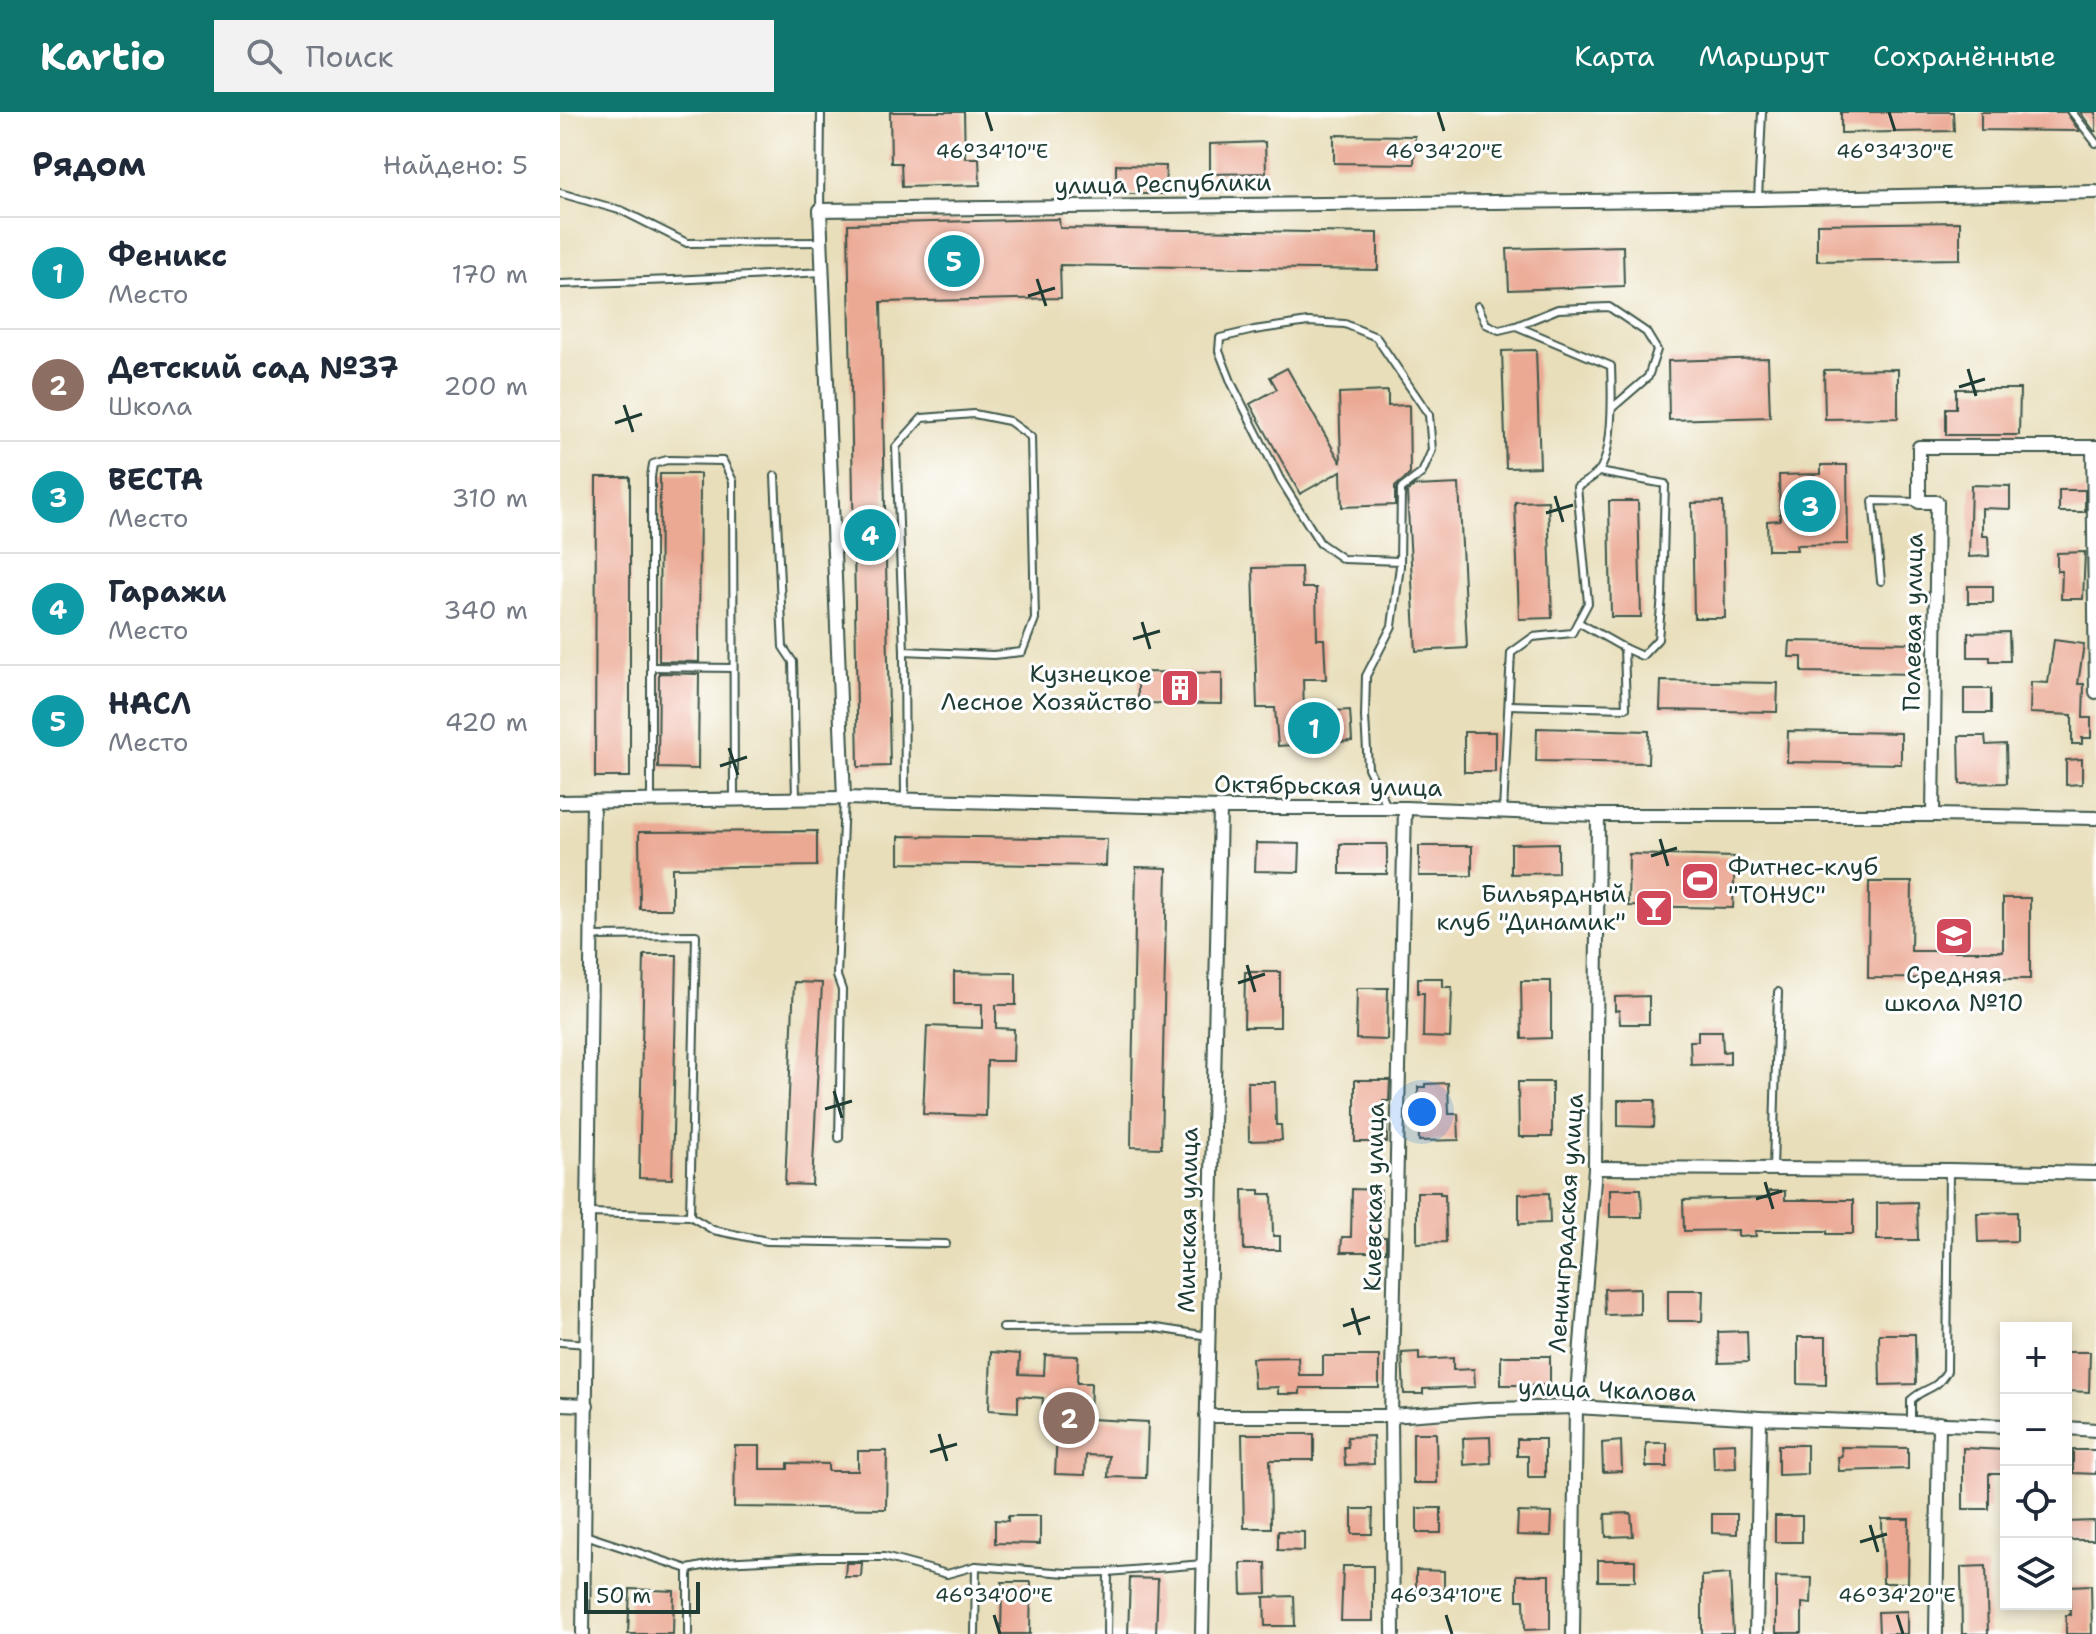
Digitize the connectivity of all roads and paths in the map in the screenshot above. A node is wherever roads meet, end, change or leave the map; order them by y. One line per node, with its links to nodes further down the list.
1 (821, 112): 8 (lane)
2 (1762, 112): 7 (lane)
3 (2072, 112): 4 (lane)
4 (2096, 143)
5 (2096, 192): 7 (street, улица Республики)
6 (560, 193): 9 (lane)
7 (1758, 199): 8 (street, улица Республики)
8 (820, 210): 9 (street)
9 (822, 242): 10 (street)
10 (823, 272): 11 (lane); 28 (street)
11 (560, 284)
12 (1478, 306): 13 (lane)
13 (1516, 326): 14 (lane); 14 (lane)
14 (1612, 408): 16 (lane)
15 (2095, 447): 18 (street, Полевая улица); 26 (street)
16 (1599, 472): 21 (lane); 22 (lane)
17 (775, 476): 30 (lane)
18 (1919, 502): 20 (lane); 40 (street, Полевая улица)
19 (1400, 561): 19 (lane); 36 (lane)
20 (1881, 581)
21 (1578, 622): 22 (lane); 27 (lane)
22 (1624, 648): 27 (lane)
23 (904, 651): 23 (lane); 31 (lane)
24 (651, 667): 25 (lane); 25 (lane); 33 (lane)
25 (733, 668): 29 (lane)
26 (2096, 692)
27 (1509, 705): 38 (lane)
28 (844, 798): 30 (street, Октябрьская улица); 31 (street, Октябрьская улица); 44 (lane)
29 (734, 799): 30 (street, Октябрьская улица); 33 (street, Октябрьская улица)
30 (796, 799)
31 (905, 800): 35 (street, Октябрьская улица)
32 (593, 801): 33 (street, Октябрьская улица); 34 (street, Октябрьская улица); 42 (street)
33 (651, 801)
34 (560, 802)
35 (1220, 808): 36 (street, Октябрьская улица); 53 (street, Минская улица)
36 (1388, 808): 37 (street, Октябрьская улица)
37 (1405, 808): 38 (street, Октябрьская улица); 60 (street, Киевская улица)
38 (1503, 811): 39 (street, Октябрьская улица)
39 (1598, 815): 40 (street, Октябрьская улица); 45 (street, Ленинградская улица)
40 (1933, 815): 41 (street, Октябрьская улица)
41 (2096, 818)
42 (592, 936): 49 (street); 50 (lane)
43 (1778, 992): 46 (lane)
44 (839, 1138)
45 (1595, 1168): 46 (street); 58 (street, Ленинградская улица)
46 (1773, 1169): 47 (street)
47 (1949, 1170): 48 (street); 62 (lane)
48 (2096, 1173)
49 (589, 1213): 50 (lane); 55 (street)
50 (690, 1216): 51 (lane)
51 (946, 1244)
52 (1003, 1328): 53 (lane)
53 (1208, 1336): 59 (street, Минская улица)
54 (560, 1342): 55 (lane)
55 (588, 1344): 57 (street)
56 (560, 1404): 57 (street)
57 (587, 1405): 67 (street)
58 (1576, 1407): 60 (street, улица Чкалова); 61 (street, улица Чкалова); 78 (street, Ленинградская улица)
59 (1206, 1416): 60 (street, улица Чкалова); 68 (street, Минская улица)
60 (1391, 1416): 77 (street, Киевская улица)
61 (1760, 1418): 62 (street, улица Чкалова); 79 (street)
62 (1911, 1423): 63 (street, улица Чкалова)
63 (1939, 1423): 64 (street, улица Чкалова); 80 (street)
64 (2000, 1426)
65 (2072, 1428): 66 (street)
66 (2096, 1430)
67 (585, 1535): 70 (lane); 72 (street)
68 (1203, 1564): 71 (lane); 76 (street, Минская улица)
69 (976, 1566): 70 (lane); 71 (lane); 74 (lane)
70 (688, 1569): 73 (lane)
71 (1108, 1572): 75 (lane)
72 (583, 1634)
73 (688, 1634)
74 (975, 1634)
75 (1107, 1634)
76 (1202, 1634)
77 (1393, 1634)
78 (1573, 1634)
79 (1756, 1634)
80 (1936, 1634)

